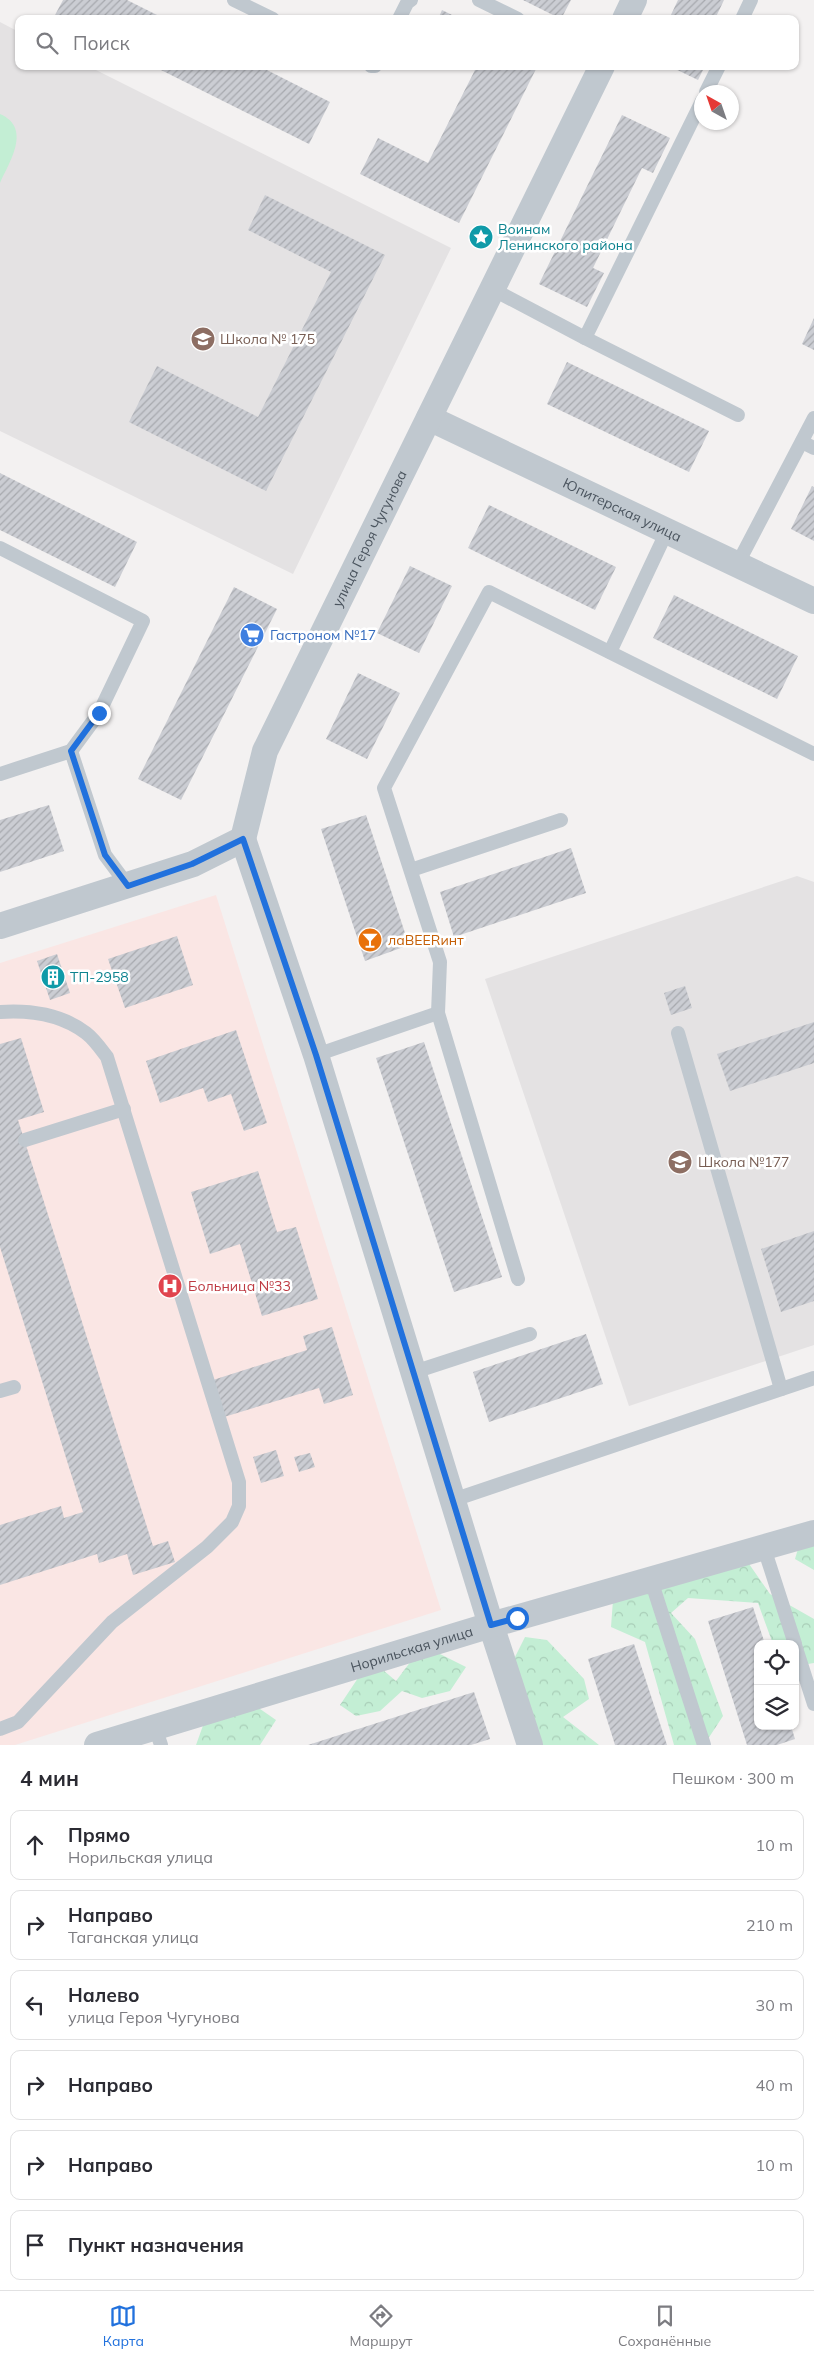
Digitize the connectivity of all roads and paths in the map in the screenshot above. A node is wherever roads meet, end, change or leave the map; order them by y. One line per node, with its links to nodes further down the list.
1 (234, 0): 6 (lane)
2 (479, 0): 8 (lane)
3 (634, 0): 9 (street)
4 (751, 0): 10 (lane)
5 (406, 1): 7 (lane)
6 (265, 15)
7 (401, 15)
8 (510, 15)
9 (627, 15)
10 (744, 15)
11 (600, 70): 15 (street, улица Героя Чугунова)
12 (717, 70): 13 (lane)
13 (710, 85)
14 (694, 117): 16 (lane)
15 (492, 289): 16 (lane); 18 (street, улица Героя Чугунова)
16 (585, 338): 17 (lane)
17 (738, 415)
18 (429, 418): 21 (street, Юпитерская улица); 30 (street, улица Героя Чугунова)
19 (814, 418): 20 (lane)
20 (808, 445): 23 (lane)
21 (667, 531): 23 (street, Юпитерская улица); 25 (lane)
22 (0, 548): 26 (lane)
23 (737, 565): 24 (street, Юпитерская улица)
24 (814, 601)
25 (610, 652): 27 (lane); 31 (lane)
26 (71, 751): 28 (lane); 32 (lane)
27 (814, 754)
28 (0, 774)
29 (561, 820): 31 (lane)
30 (243, 839): 32 (street); 37 (street)
31 (411, 870): 35 (lane)
32 (128, 886): 33 (street)
33 (0, 926)
34 (0, 1012): 38 (lane)
35 (438, 1013): 37 (lane); 40 (lane)
36 (678, 1034): 44 (lane)
37 (316, 1055): 42 (street)
38 (124, 1109): 39 (lane); 53 (lane)
39 (25, 1140)
40 (518, 1279)
41 (530, 1334): 42 (lane)
42 (414, 1372): 45 (street)
43 (814, 1378): 44 (lane)
44 (782, 1389): 45 (lane)
45 (453, 1500): 49 (street)
46 (814, 1534): 47 (street, Норильская улица)
47 (764, 1548): 48 (street, Норильская улица); 50 (lane)
48 (652, 1580): 49 (street, Норильская улица); 57 (lane)
49 (491, 1625): 54 (street, Норильская улица); 56 (street)
50 (793, 1640)
51 (799, 1657): 52 (lane)
52 (814, 1704)
53 (0, 1729)
54 (158, 1736): 55 (street, Норильская улица)
55 (97, 1745)
56 (530, 1745)
57 (704, 1745)

